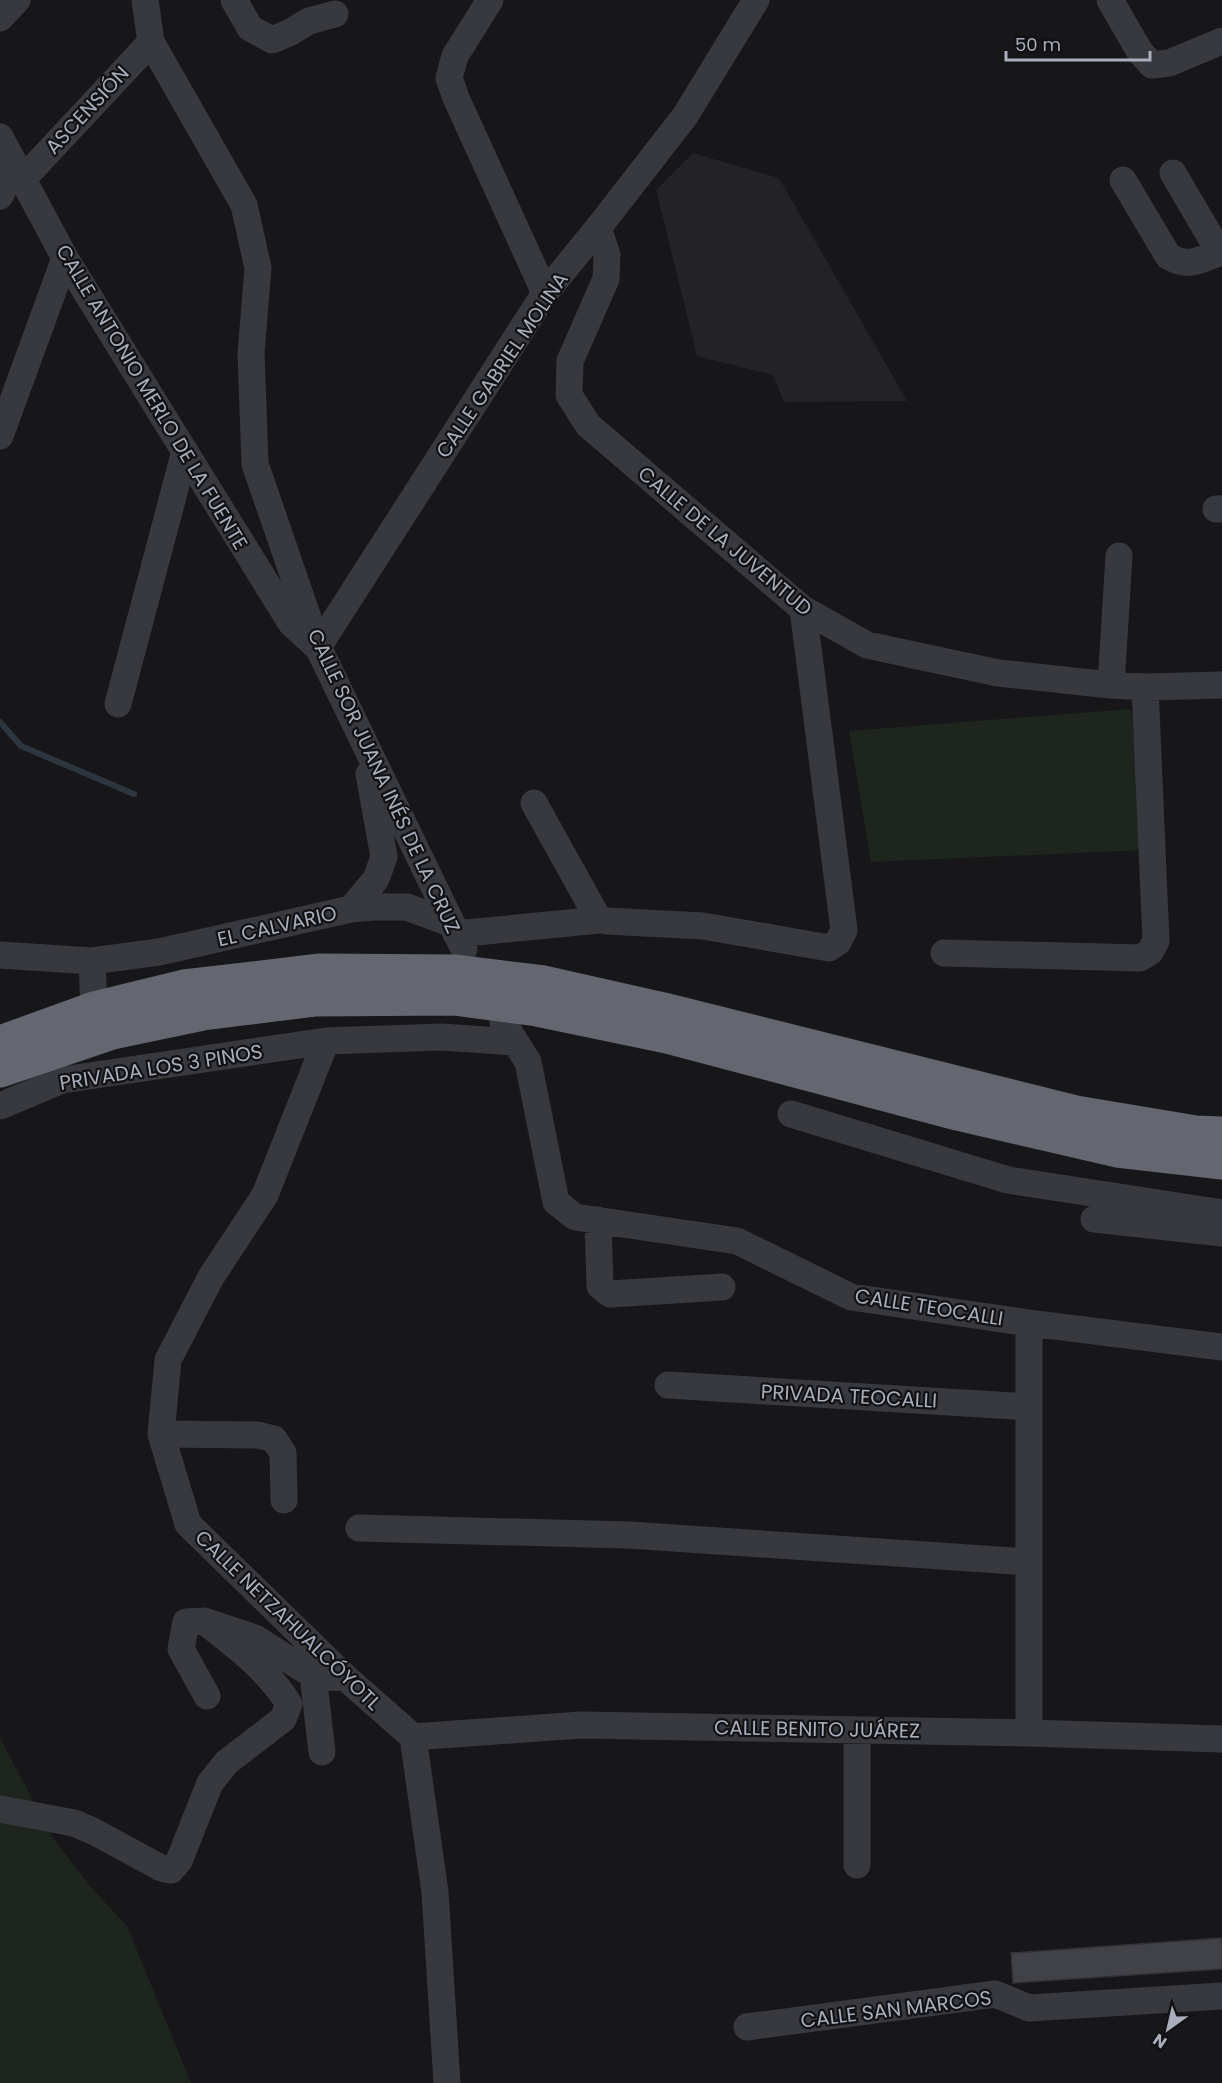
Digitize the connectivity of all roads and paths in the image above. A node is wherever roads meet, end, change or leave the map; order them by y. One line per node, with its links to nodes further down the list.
1 (17, 0): 8 (street)
2 (145, 0): 10 (street, CALLE SOR JUANA INÉS DE LA CRUZ)
3 (234, 0): 7 (street)
4 (490, 0): 19 (street)
5 (756, 0): 16 (street, CALLE GABRIEL MOLINA)
6 (1110, 0): 9 (street)
7 (335, 14)
8 (0, 18)
9 (1222, 41)
10 (151, 42): 12 (street, ASCENSIÓN); 24 (street, CALLE SOR JUANA INÉS DE LA CRUZ)
11 (0, 136): 12 (street, CALLE ANTONIO MERLO DE LA FUENTE)
12 (19, 171): 15 (street, ASCENSIÓN); 18 (street, CALLE ANTONIO MERLO DE LA FUENTE)
13 (1173, 173): 17 (street)
14 (1123, 180): 17 (street)
15 (0, 196)
16 (598, 228): 19 (street, CALLE GABRIEL MOLINA); 23 (street, CALLE DE LA JUVENTUD)
17 (1221, 252)
18 (65, 258): 20 (street); 21 (street, CALLE ANTONIO MERLO DE LA FUENTE)
19 (545, 294): 24 (street, CALLE GABRIEL MOLINA)
20 (0, 436)
21 (185, 452): 24 (street, CALLE ANTONIO MERLO DE LA FUENTE); 28 (street)
22 (1119, 556): 25 (street)
23 (803, 609): 25 (street, CALLE DE LA JUVENTUD); 32 (street)
24 (318, 647): 29 (street, CALLE SOR JUANA INÉS DE LA CRUZ)
25 (1111, 685): 27 (street, CALLE DE LA JUVENTUD)
26 (1222, 685): 27 (street, CALLE DE LA JUVENTUD)
27 (1145, 687): 34 (street)
28 (118, 704)
29 (362, 738): 31 (street, EL CALVARIO); 33 (street, CALLE SOR JUANA INÉS DE LA CRUZ)
30 (534, 803): 33 (street)
31 (351, 909): 33 (street); 36 (street, EL CALVARIO)
32 (608, 921)
33 (456, 935)
34 (944, 953)
35 (0, 955): 36 (street, EL CALVARIO)
36 (92, 961): 37 (street)
37 (94, 1008): 40 (highway); 44 (highway)
38 (509, 1032): 39 (street, PRIVADA LOS 3 PINOS); 48 (street, CALLE TEOCALLI)
39 (326, 1041): 42 (street, PRIVADA LOS 3 PINOS); 55 (street, CALLE NETZAHUALCÓYOTL)
40 (0, 1042)
41 (0, 1071): 45 (highway)
42 (0, 1106)
43 (791, 1114): 46 (street)
44 (1222, 1133)
45 (1222, 1163)
46 (1222, 1213)
47 (1094, 1219): 49 (street)
48 (598, 1220): 50 (street); 51 (street, CALLE TEOCALLI)
49 (1222, 1233)
50 (722, 1287)
51 (1029, 1323): 52 (street, CALLE TEOCALLI); 54 (street)
52 (1222, 1347)
53 (668, 1385): 54 (street, PRIVADA TEOCALLI)
54 (1029, 1407): 58 (street)
55 (161, 1434): 56 (street); 61 (street, CALLE NETZAHUALCÓYOTL)
56 (284, 1500)
57 (359, 1528): 58 (street)
58 (1029, 1562): 64 (street)
59 (204, 1620): 60 (street); 62 (street); 68 (street)
60 (313, 1675): 61 (street); 67 (street)
61 (346, 1678): 65 (street, CALLE NETZAHUALCÓYOTL)
62 (207, 1696)
63 (857, 1730): 64 (street, CALLE BENITO JUÁREZ); 65 (street, CALLE BENITO JUÁREZ); 69 (street)
64 (1029, 1733): 66 (street, CALLE BENITO JUÁREZ)
65 (413, 1737): 72 (street)
66 (1222, 1739)
67 (322, 1752)
68 (0, 1809)
69 (857, 1865)
70 (1222, 1996): 71 (street, CALLE SAN MARCOS)
71 (747, 2027)
72 (447, 2083)

